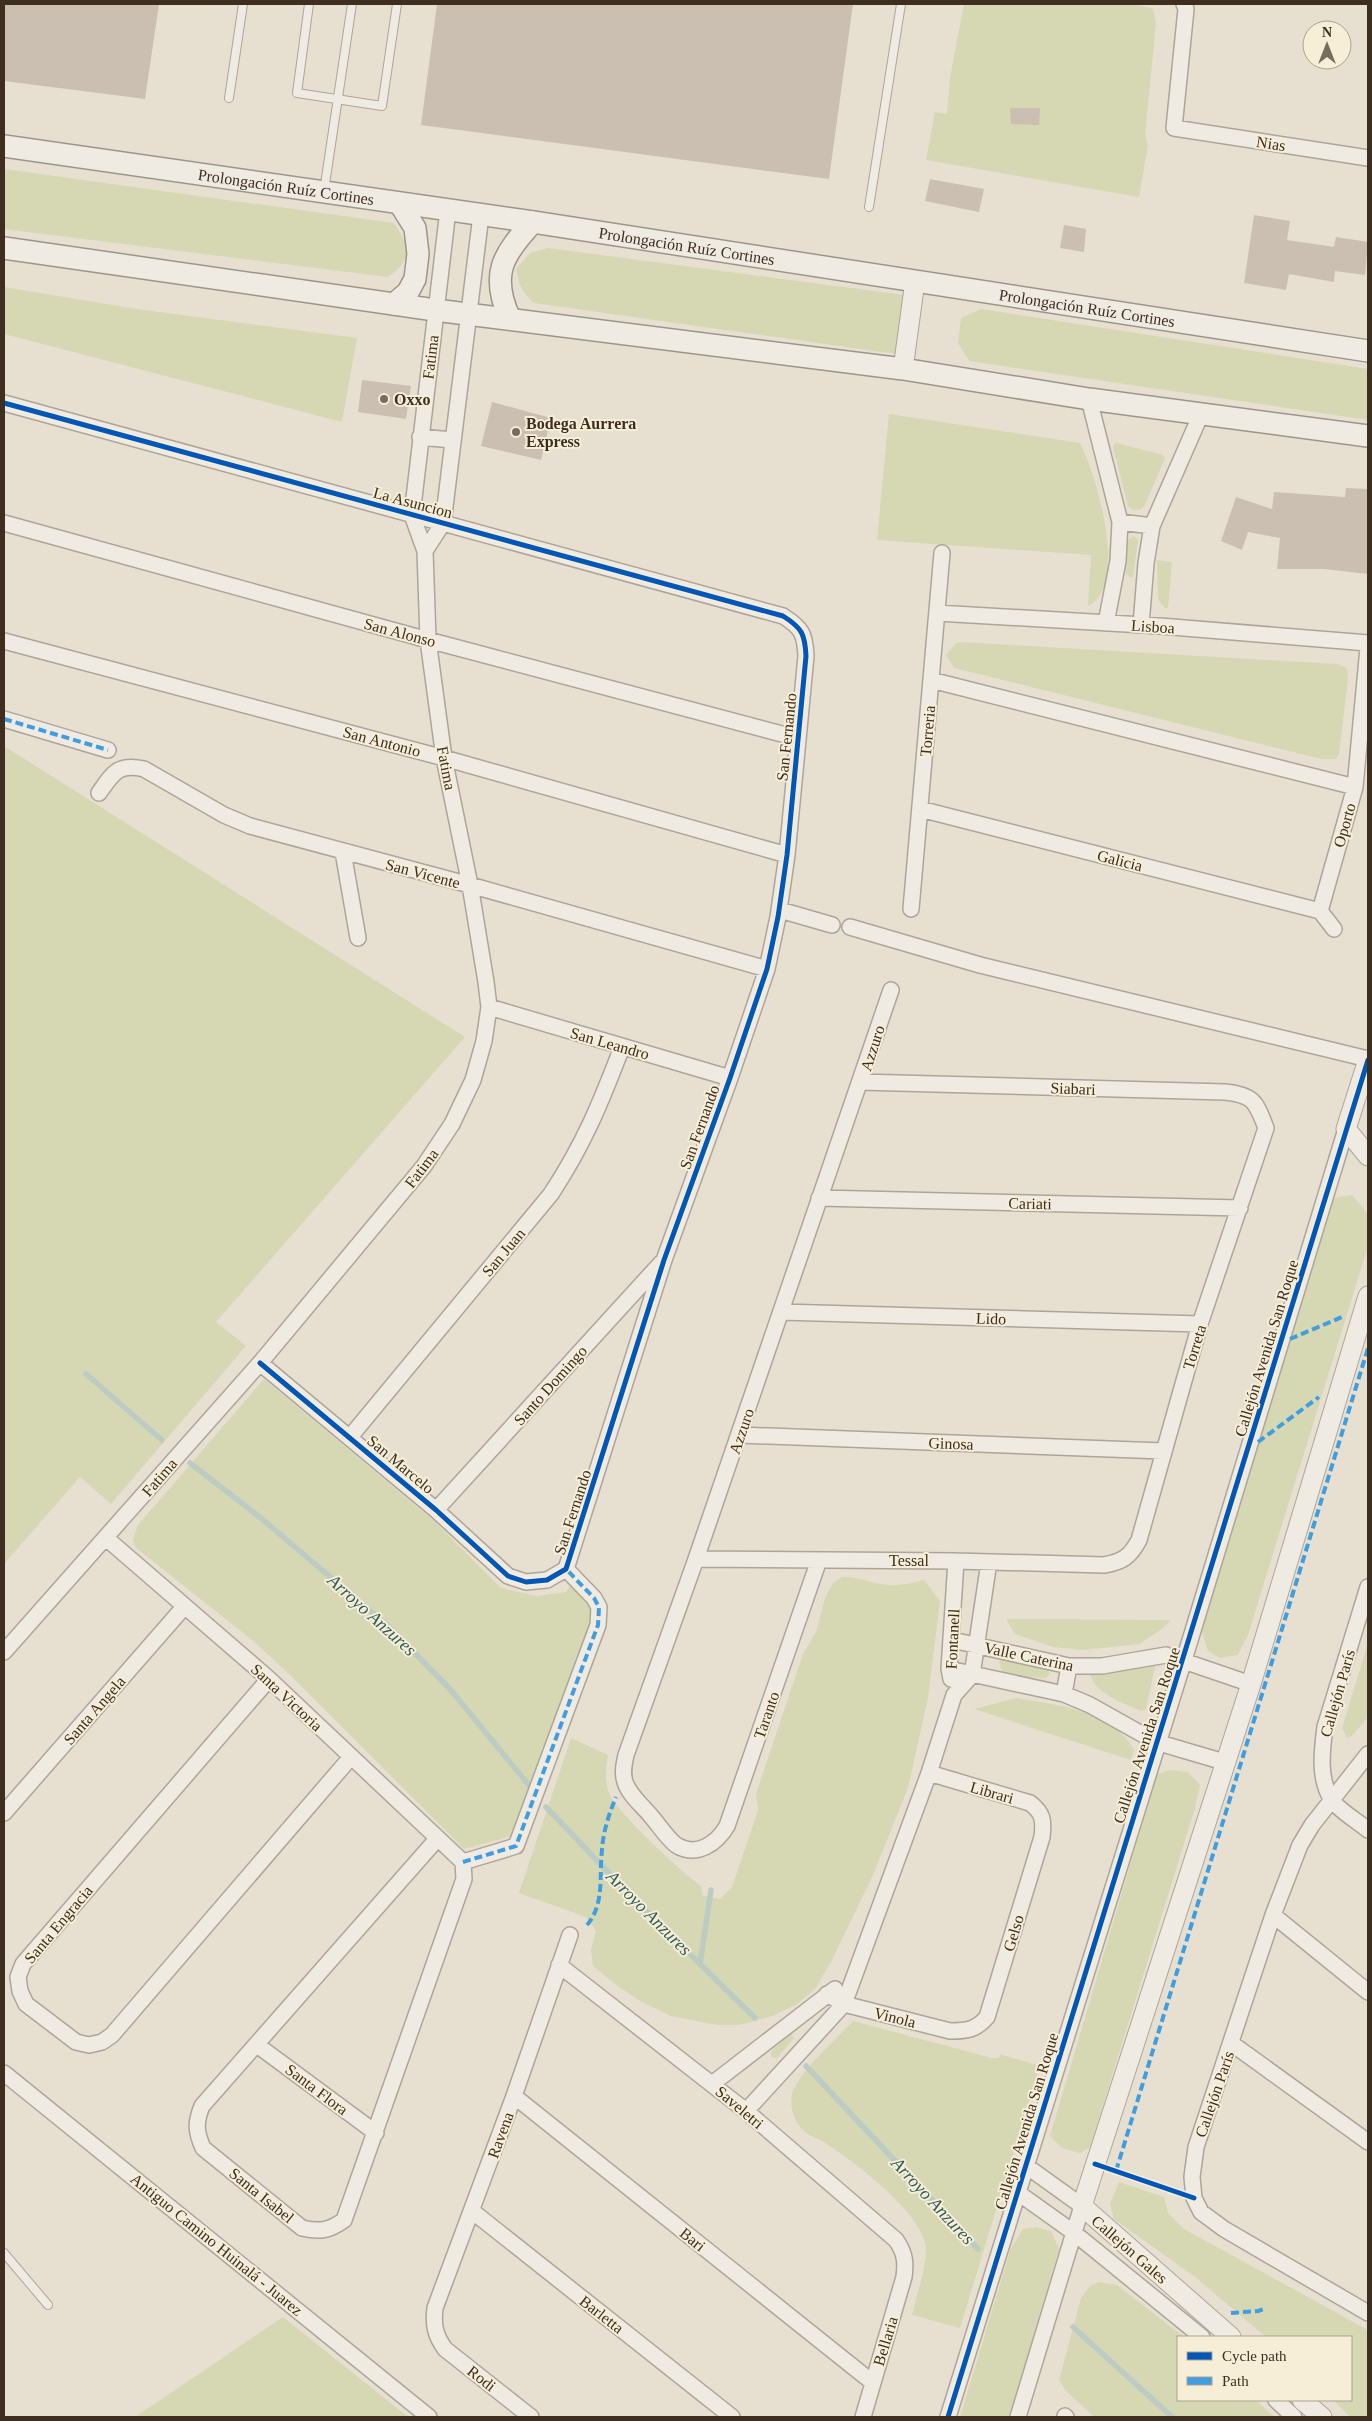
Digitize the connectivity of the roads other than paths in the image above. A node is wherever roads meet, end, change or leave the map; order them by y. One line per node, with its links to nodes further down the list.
1 (243, 4): 7 (lane)
2 (309, 4): 8 (lane)
3 (352, 4): 8 (lane)
4 (397, 4): 8 (lane)
5 (901, 4): 13 (lane)
6 (1184, 4): 10 (street, Nias)
7 (229, 98)
8 (337, 99): 11 (lane)
9 (4, 146): 11 (main road, Prolongación Ruíz Cortines)
10 (1368, 158)
11 (323, 193): 12 (main road, Prolongación Ruíz Cortines)
12 (400, 204): 14 (main road, Prolongación Ruíz Cortines); 19 (main road)
13 (869, 207)
14 (448, 210): 15 (main road, Prolongación Ruíz Cortines); 20 (street, Fatima)
15 (481, 215): 16 (main road, Prolongación Ruíz Cortines); 21 (street, Fatima)
16 (533, 222): 18 (main road, Prolongación Ruíz Cortines); 22 (main road)
17 (4, 248): 19 (main road)
18 (915, 281): 23 (main road, Prolongación Ruíz Cortines); 24 (street)
19 (394, 304): 20 (main road)
20 (435, 310): 21 (main road); 29 (street, Fatima)
21 (469, 313): 22 (main road); 30 (street, Fatima)
22 (510, 319): 24 (main road)
23 (1368, 351)
24 (903, 369): 25 (main road)
25 (1089, 399): 27 (main road); 32 (street)
26 (4, 403): 31 (street, La Asuncion)
27 (1201, 414): 28 (main road); 35 (street)
28 (1368, 436)
29 (420, 437): 30 (street); 31 (street, Fatima)
30 (452, 440): 34 (street, Fatima)
31 (412, 515): 34 (street, La Asuncion); 36 (street, Fatima)
32 (1120, 522): 35 (street); 39 (street)
33 (4, 523): 42 (street, San Alonso)
34 (443, 523): 36 (street, Fatima); 41 (street, La Asuncion)
35 (1152, 526): 40 (street)
36 (425, 551): 42 (street, Fatima)
37 (942, 553): 38 (street, Torreria)
38 (937, 613): 39 (street, Lisboa); 46 (street, Torreria)
39 (1106, 623): 40 (street, Lisboa)
40 (1141, 625): 44 (street, Lisboa)
41 (806, 639): 48 (street, San Fernando)
42 (428, 640): 48 (street, San Alonso); 50 (street, Fatima)
43 (4, 641): 50 (street, San Antonio)
44 (1368, 643)
45 (1368, 648): 51 (street, Oporto)
46 (931, 680): 51 (street); 53 (street, Torreria)
47 (4, 718): 49 (street)
48 (797, 738): 55 (street, San Fernando)
49 (108, 750)
50 (444, 758): 55 (street, San Antonio); 56 (street, Fatima)
51 (1355, 787): 59 (street, Oporto)
52 (99, 793): 54 (street, San Vicente)
53 (920, 809): 57 (street, Torreria); 59 (street, Galicia)
54 (343, 852): 56 (street, San Vicente); 63 (street)
55 (787, 856): 58 (street, San Fernando)
56 (470, 885): 64 (street, San Vicente); 66 (street, Fatima)
57 (911, 909)
58 (780, 910): 60 (street); 64 (street, San Fernando)
59 (1320, 911): 62 (street)
60 (832, 925)
61 (850, 927): 68 (street)
62 (1334, 929)
63 (358, 938)
64 (767, 969): 69 (street, San Fernando)
65 (891, 990): 70 (street, Azzuro)
66 (489, 1008): 67 (street, San Leandro); 81 (street, Fatima)
67 (622, 1047): 69 (street, San Leandro); 83 (street, San Juan)
68 (1368, 1059): 71 (street, Callejón Avenida San Roque)
69 (730, 1078): 77 (street, San Fernando)
70 (860, 1082): 72 (street, Siabari); 75 (street, Azzuro)
71 (1364, 1092): 73 (street, Callejón Avenida San Roque)
72 (1266, 1128): 76 (street, Torreta)
73 (1346, 1129): 74 (street); 99 (street, Callejón Avenida San Roque)
74 (1368, 1156)
75 (819, 1198): 76 (street, Cariati); 79 (street, Azzuro)
76 (1240, 1208): 80 (street, Torreta)
77 (664, 1260): 85 (street, Santo Domingo); 92 (street, San Fernando)
78 (1368, 1296): 104 (street)
79 (781, 1312): 80 (street, Lido); 82 (street, Azzuro)
80 (1200, 1324): 84 (street, Torreta)
81 (260, 1363): 83 (street, San Marcelo); 86 (street, Fatima)
82 (739, 1435): 84 (street, Ginosa); 87 (street, Azzuro)
83 (350, 1437): 85 (street, San Marcelo)
84 (1163, 1450): 91 (street, Torreta)
85 (436, 1510): 93 (street, San Marcelo)
86 (106, 1538): 95 (street, Santa Victoria); 98 (street, Fatima)
87 (696, 1559): 88 (street, Tessal); 117 (street, Azzuro)
88 (819, 1560): 89 (street, Tessal); 117 (street, Taranto)
89 (956, 1561): 90 (street, Tessal); 96 (street, Fontanell)
90 (989, 1562): 91 (street, Tessal); 97 (street, Fontanell)
91 (1121, 1562)
92 (566, 1569): 93 (street, San Fernando); 118 (street)
93 (526, 1582)
94 (1368, 1587): 112 (street, Callejón París)
95 (184, 1607): 103 (street, Santa Victoria); 113 (street, Santa Angela)
96 (952, 1640): 97 (street, Valle Caterina); 101 (street, Fontanell)
97 (978, 1645): 100 (street, Valle Caterina); 102 (street, Fontanell)
98 (4, 1652)
99 (1184, 1660): 100 (street, Valle Caterina); 104 (street, Valle Caterina); 107 (street, Callejón Avenida San Roque)
100 (1069, 1666): 105 (street)
101 (949, 1669): 102 (street, Valle Caterina); 106 (street, Fontanell)
102 (972, 1675): 105 (street, Valle Caterina); 106 (street, Fontanell)
103 (269, 1678): 109 (street, Santa Victoria); 109 (street, Santa Engracia)
104 (1251, 1684): 110 (street)
105 (1064, 1694): 107 (street, Valle Caterina)
106 (954, 1695): 111 (street)
107 (1156, 1742): 110 (street, Valle Caterina); 135 (street, Callejón Avenida San Roque)
108 (1368, 1754): 112 (street, Callejón París)
109 (351, 1757): 116 (street, Santa Victoria)
110 (1224, 1762): 137 (street)
111 (929, 1774): 114 (street, Librari); 122 (street)
112 (1332, 1800): 115 (street); 119 (street, Callejón París)
113 (4, 1812)
114 (1044, 1823): 126 (street, Gelso)
115 (1368, 1830)
116 (437, 1839): 118 (street, Santa Victoria); 128 (street, Santa Isabel)
117 (690, 1850)
118 (463, 1862): 133 (street, Santa Isabel)
119 (1273, 1915): 123 (street); 127 (street, Callejón París)
120 (570, 1935): 121 (street, Ravena)
121 (559, 1965): 130 (street, Saveletri); 131 (street, Ravena)
122 (852, 1979): 124 (street); 125 (street)
123 (1368, 1992)
124 (827, 1994): 125 (street, Vinola); 130 (street)
125 (844, 2004): 126 (street, Vinola); 132 (street)
126 (966, 2031)
127 (1231, 2043): 134 (street); 143 (street, Callejón París)
128 (257, 2045): 133 (street, Santa Flora); 133 (street, Santa Isabel)
129 (4, 2073): 150 (street, Antiguo Camino Huinalá - Juarez)
130 (712, 2084): 132 (street, Saveletri)
131 (514, 2096): 138 (street, Ravena); 147 (street, Bari)
132 (746, 2111): 141 (street, Saveletri)
133 (376, 2133)
134 (1368, 2142)
135 (1025, 2166): 136 (street, Callejón Avenida San Roque); 137 (street, Callejón Gales)
136 (1017, 2192): 139 (street, Callejón Gales); 154 (street, Callejón Avenida San Roque)
137 (1082, 2206): 139 (street); 146 (street, Callejón Gales)
138 (472, 2212): 144 (street, Ravena); 152 (street, Barletta)
139 (1073, 2232): 145 (street, Callejón Gales); 155 (street)
140 (4, 2253): 142 (lane)
141 (905, 2264): 147 (street, Bellaria)
142 (48, 2304)
143 (1368, 2312)
144 (436, 2336): 151 (street, Rodi)
145 (1201, 2336)
146 (1230, 2336)
147 (872, 2382): 153 (street, Bellaria)
148 (1277, 2401): 156 (street)
149 (1303, 2401): 157 (street)
150 (428, 2417)
151 (531, 2417)
152 (732, 2417)
153 (863, 2417)
154 (948, 2417)
155 (1018, 2417)
156 (1294, 2417)
157 (1322, 2417)

